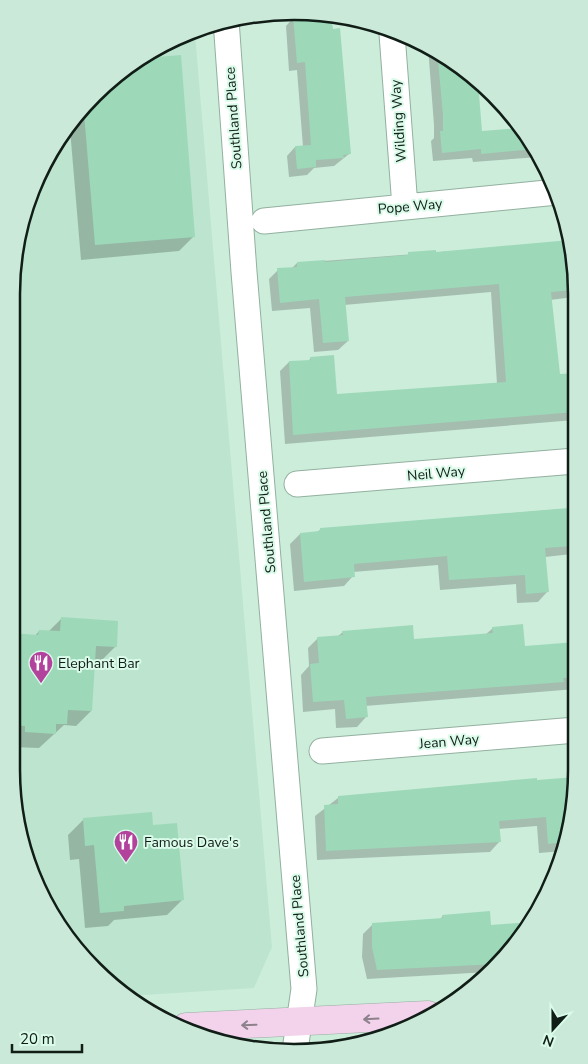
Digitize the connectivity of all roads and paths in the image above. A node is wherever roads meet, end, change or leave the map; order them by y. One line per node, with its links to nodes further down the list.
1 (227, 28): 11 (street, Southland Place)
2 (392, 39): 4 (street, Wilding Way)
3 (548, 193): 4 (street, Pope Way)
4 (405, 207): 5 (street, Pope Way)
5 (264, 220)
6 (568, 462): 7 (street, Neil Way)
7 (297, 484)
8 (568, 731): 9 (street, Jean Way)
9 (322, 751)
10 (415, 1016): 11 (main road, one-way to 11)
11 (298, 1023): 12 (main road, one-way to 12); 13 (street, Southland Place)
12 (199, 1027)
13 (296, 1044)

